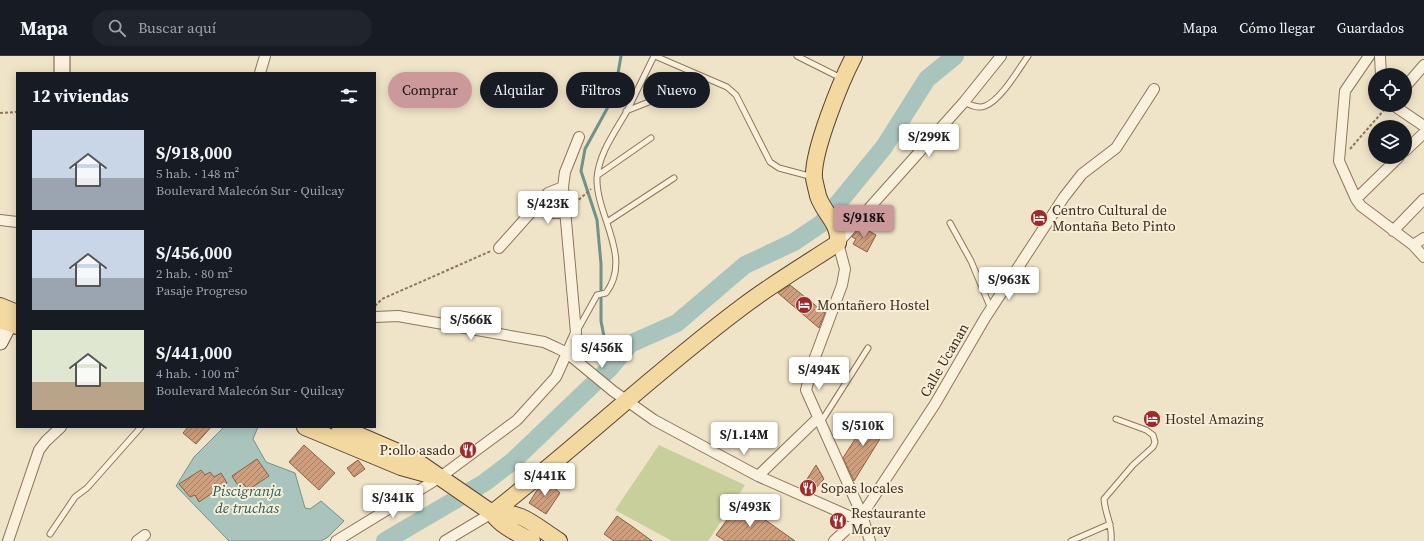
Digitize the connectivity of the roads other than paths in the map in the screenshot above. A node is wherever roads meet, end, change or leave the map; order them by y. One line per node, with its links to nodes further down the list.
1 (62, 56): 13 (main road)
2 (265, 56): 14 (street)
3 (655, 56): 15 (lane); 22 (lane)
4 (797, 56): 10 (lane)
5 (854, 56): 16 (main road)
6 (1001, 56): 20 (street)
7 (1028, 56): 20 (lane)
8 (1369, 56): 34 (street)
9 (1380, 56): 12 (street)
10 (805, 58): 16 (lane)
11 (1424, 65): 17 (street)
12 (1381, 68)
13 (62, 72)
14 (260, 72)
15 (691, 72)
16 (842, 79): 32 (main road)
17 (1412, 79)
18 (710, 80): 32 (lane)
19 (1154, 89): 49 (street, Calle Ucanan)
20 (964, 102): 43 (street)
21 (643, 104): 22 (lane)
22 (626, 111): 30 (lane)
23 (1403, 112): 24 (street)
24 (1424, 126)
25 (1424, 133): 28 (street)
26 (579, 137): 33 (street)
27 (651, 138): 30 (lane)
28 (1412, 145)
29 (1392, 164): 34 (street)
30 (598, 176): 40 (lane)
31 (674, 178): 40 (lane)
32 (814, 178): 43 (main road)
33 (562, 187): 36 (street); 37 (street)
34 (1356, 199): 42 (street)
35 (1424, 199): 42 (street)
36 (536, 208): 37 (street); 46 (street)
37 (564, 213): 52 (street)
38 (0, 220): 39 (street)
39 (16, 222)
40 (607, 222): 52 (lane)
41 (950, 223): 49 (lane)
42 (1393, 231): 45 (street)
43 (838, 238): 56 (main road); 58 (street)
44 (1424, 238): 45 (street)
45 (1413, 245): 47 (street)
46 (499, 248)
47 (1424, 257)
48 (0, 306): 50 (main road)
49 (991, 308): 66 (street, Calle Ucanan)
50 (13, 317): 53 (main road)
51 (376, 317): 55 (street)
52 (576, 333): 55 (street)
53 (0, 342)
54 (868, 348): 58 (lane)
55 (572, 358): 56 (street); 64 (street)
56 (619, 396): 63 (street); 65 (main road)
57 (1116, 419): 67 (lane)
58 (819, 420): 63 (street); 66 (street)
59 (60, 428): 69 (street)
60 (140, 428): 68 (lane)
61 (307, 428): 64 (main road)
62 (342, 428): 64 (main road)
63 (758, 476): 66 (street)
64 (444, 482): 65 (main road); 70 (street)
65 (487, 510): 71 (street); 72 (main road); 73 (main road)
66 (860, 518): 74 (street, Calle Ucanan); 75 (street)
67 (1110, 524): 76 (lane); 77 (lane)
68 (50, 534)
69 (8, 541)
70 (336, 541)
71 (445, 541)
72 (532, 541)
73 (559, 541)
74 (834, 541)
75 (870, 541)
76 (1072, 541)
77 (1111, 541)

